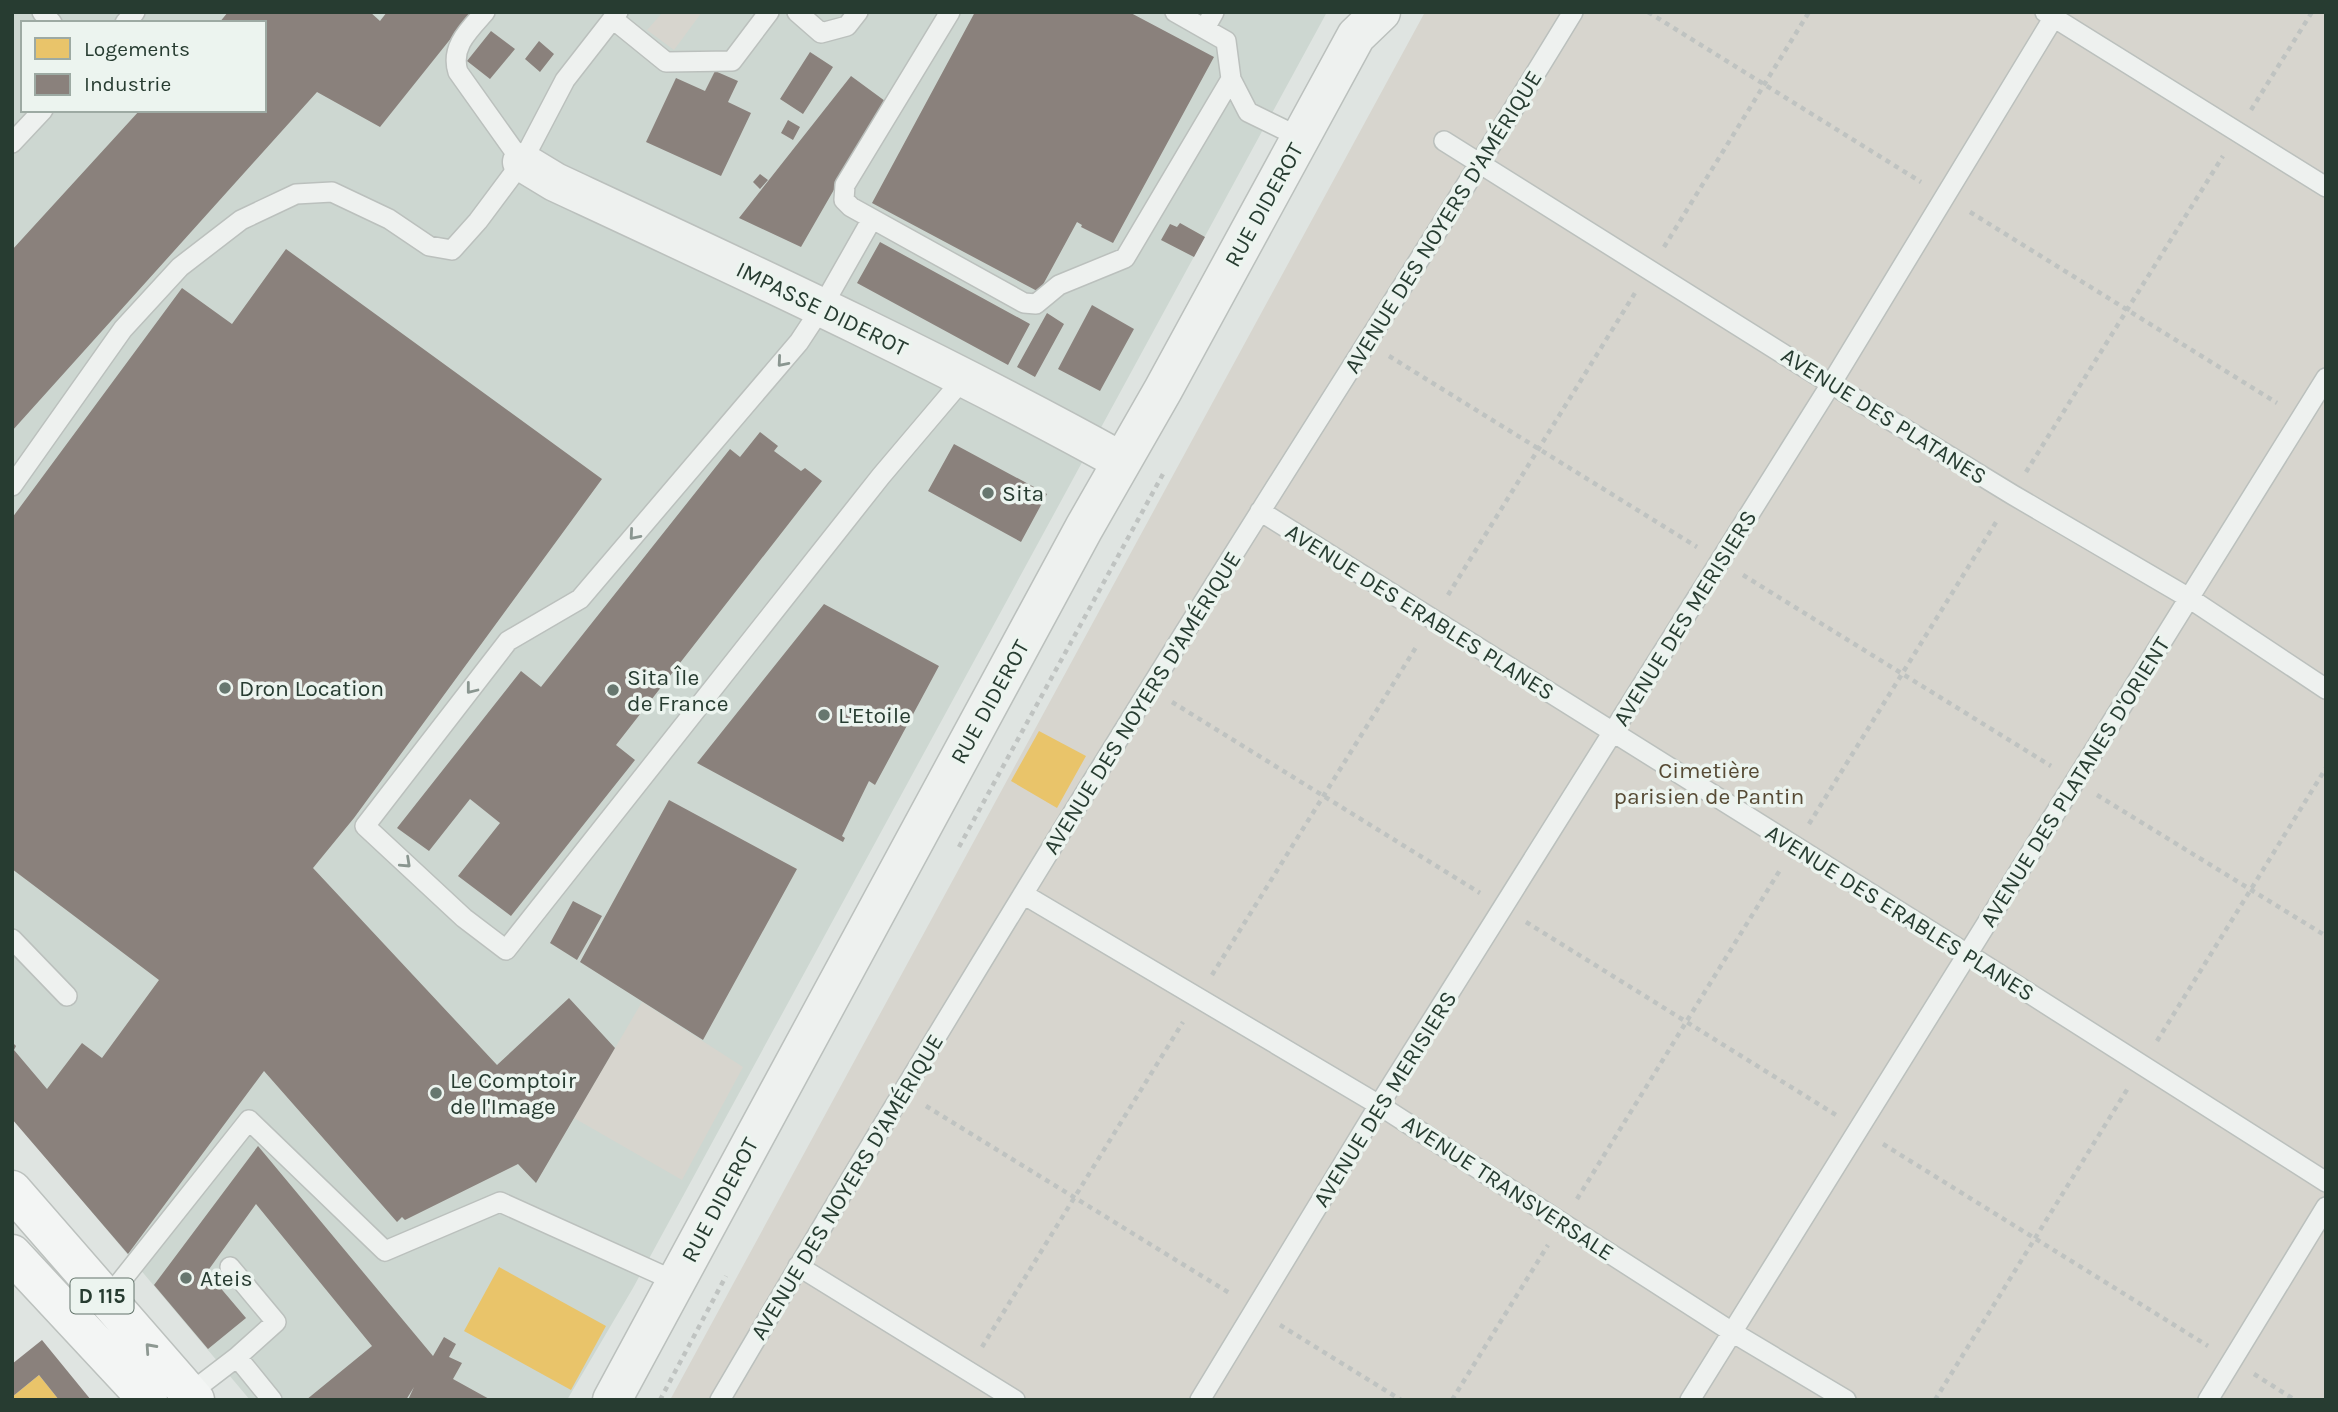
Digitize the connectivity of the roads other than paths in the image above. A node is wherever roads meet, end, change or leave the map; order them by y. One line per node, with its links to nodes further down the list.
1 (485, 12): 17 (lane)
2 (769, 12): 10 (lane)
3 (797, 12): 4 (lane)
4 (858, 12)
5 (950, 12): 20 (lane)
6 (1175, 12): 11 (lane)
7 (1381, 12): 14 (street, RUE DIDEROT)
8 (1573, 12): 18 (lane, AVENUE DES NOYERS D'AMÉRIQUE)
9 (2052, 14): 19 (lane); 24 (lane, AVENUE DES MERISIERS)
10 (616, 16): 17 (lane)
11 (1209, 20): 12 (lane)
12 (1231, 79): 14 (lane); 20 (lane)
13 (41, 112): 16 (lane)
14 (1301, 138): 25 (street, RUE DIDEROT)
15 (1444, 141): 18 (lane, AVENUE DES PLATANES)
16 (12, 143)
17 (522, 162): 21 (street, IMPASSE DIDEROT); 26 (lane)
18 (1481, 164): 24 (lane, AVENUE DES PLATANES); 27 (lane, AVENUE DES NOYERS D'AMÉRIQUE)
19 (2326, 187)
20 (872, 219): 21 (lane)
21 (822, 307): 22 (street, IMPASSE DIDEROT); 22 (lane, one-way to 22)
22 (964, 378): 25 (street, IMPASSE DIDEROT)
23 (2326, 379): 28 (lane, AVENUE DES PLATANES D'ORIENT)
24 (1831, 384): 28 (lane, AVENUE DES PLATANES); 30 (lane, AVENUE DES MERISIERS)
25 (1121, 461): 42 (street, RUE DIDEROT)
26 (12, 485)
27 (1260, 511): 30 (lane, AVENUE DES ERABLES PLANES); 31 (lane, AVENUE DES NOYERS D'AMÉRIQUE)
28 (2189, 598): 29 (lane, AVENUE DES PLATANES); 33 (lane, AVENUE DES PLATANES D'ORIENT)
29 (2326, 688)
30 (1613, 734): 33 (lane, AVENUE DES ERABLES PLANES); 35 (lane, AVENUE DES MERISIERS)
31 (1023, 894): 35 (lane, AVENUE TRANSVERSALE); 40 (lane, AVENUE DES NOYERS D'AMÉRIQUE)
32 (12, 939): 34 (lane)
33 (1969, 955): 36 (lane, AVENUE DES ERABLES PLANES); 44 (lane, AVENUE DES PLATANES D'ORIENT)
34 (67, 996)
35 (1380, 1105): 44 (lane, AVENUE TRANSVERSALE); 52 (lane, AVENUE DES MERISIERS)
36 (2326, 1182)
37 (12, 1190): 43 (main road, D 115)
38 (2326, 1208): 55 (lane)
39 (13, 1255): 47 (main road, D 115)
40 (798, 1266): 50 (lane, AVENUE DES NOYERS D'AMÉRIQUE); 51 (lane)
41 (230, 1267): 45 (lane)
42 (677, 1282): 43 (lane); 49 (street, RUE DIDEROT)
43 (106, 1300): 46 (main road, D 115, one-way to 43)
44 (1732, 1332): 53 (lane, AVENUE DES PLATANES D'ORIENT); 54 (lane, AVENUE TRANSVERSALE)
45 (237, 1357): 46 (lane); 48 (lane)
46 (192, 1396)
47 (148, 1400)
48 (272, 1400)
49 (612, 1400)
50 (720, 1400)
51 (1015, 1400)
52 (1200, 1400)
53 (1690, 1400)
54 (1846, 1400)
55 (2208, 1400)

